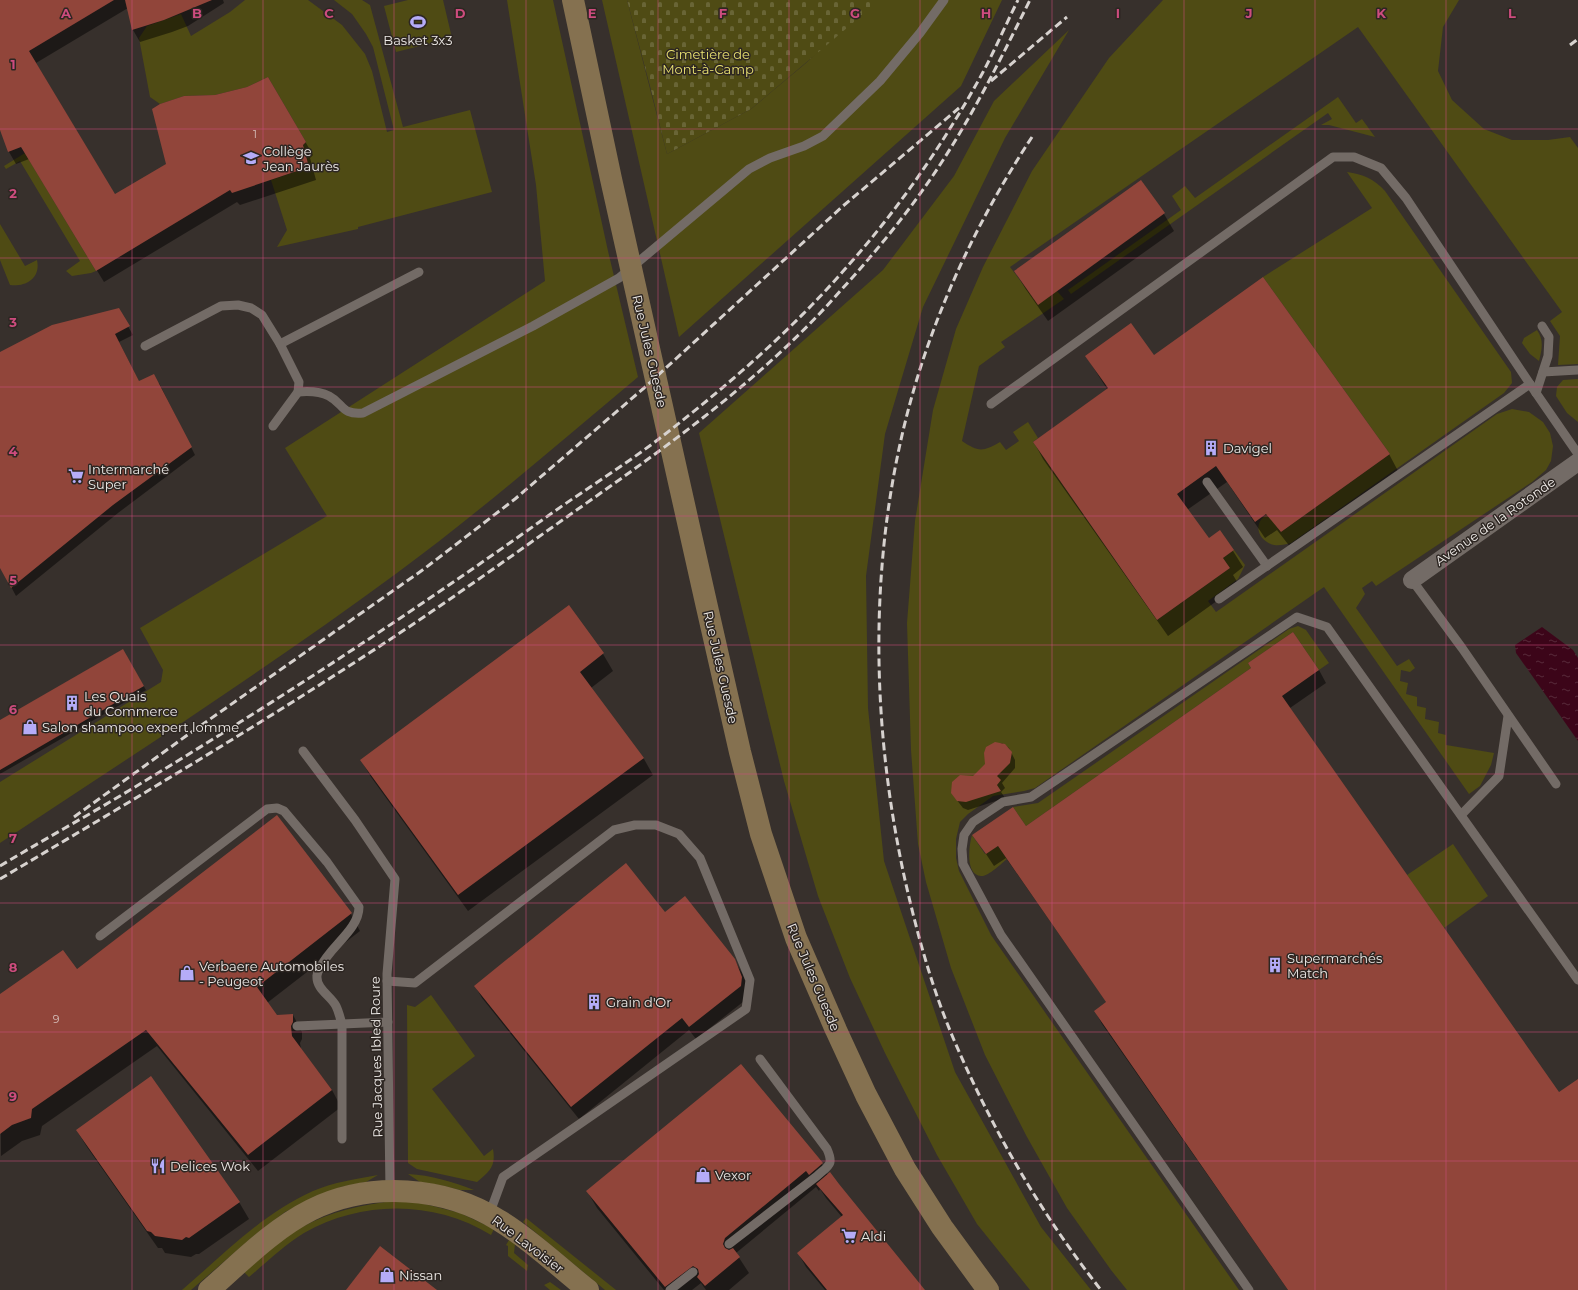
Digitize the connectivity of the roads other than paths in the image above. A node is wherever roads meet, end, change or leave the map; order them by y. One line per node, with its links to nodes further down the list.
1 (574, 0): 39 (street, Rue Jules Guesde)
2 (944, 0): 10 (lane)
3 (419, 272): 5 (lane)
4 (1542, 326): 8 (lane)
5 (280, 344): 6 (lane); 10 (lane)
6 (145, 346)
7 (1578, 370): 8 (lane)
8 (1543, 372): 11 (lane)
9 (1530, 384): 11 (lane); 12 (lane); 17 (lane)
10 (298, 392): 13 (lane)
11 (1536, 393): 14 (lane)
12 (991, 404)
13 (274, 426)
14 (1578, 454)
15 (1578, 462): 18 (street, Avenue de la Rotonde)
16 (1207, 482): 17 (lane)
17 (1267, 566): 19 (lane)
18 (1412, 580): 20 (lane)
19 (1219, 599)
20 (1508, 716): 22 (lane); 23 (lane)
21 (303, 751): 25 (lane, Rue Jacques Ibled Roure)
22 (1556, 784)
23 (1462, 815): 26 (lane); 40 (lane)
24 (100, 936): 28 (lane)
25 (387, 980): 27 (lane, Rue Jacques Ibled Roure); 33 (lane)
26 (1578, 980)
27 (388, 1022): 28 (lane); 32 (lane, Rue Jacques Ibled Roure)
28 (342, 1024): 29 (lane); 31 (lane)
29 (297, 1026)
30 (760, 1059): 34 (lane)
31 (342, 1139)
32 (390, 1191): 33 (street, Rue Lavoisier); 36 (street, Rue Lavoisier)
33 (489, 1215): 37 (street, Rue Lavoisier)
34 (730, 1244)
35 (693, 1272): 38 (lane)
36 (209, 1290)
37 (588, 1290)
38 (670, 1290)
39 (988, 1290)
40 (1249, 1290)

